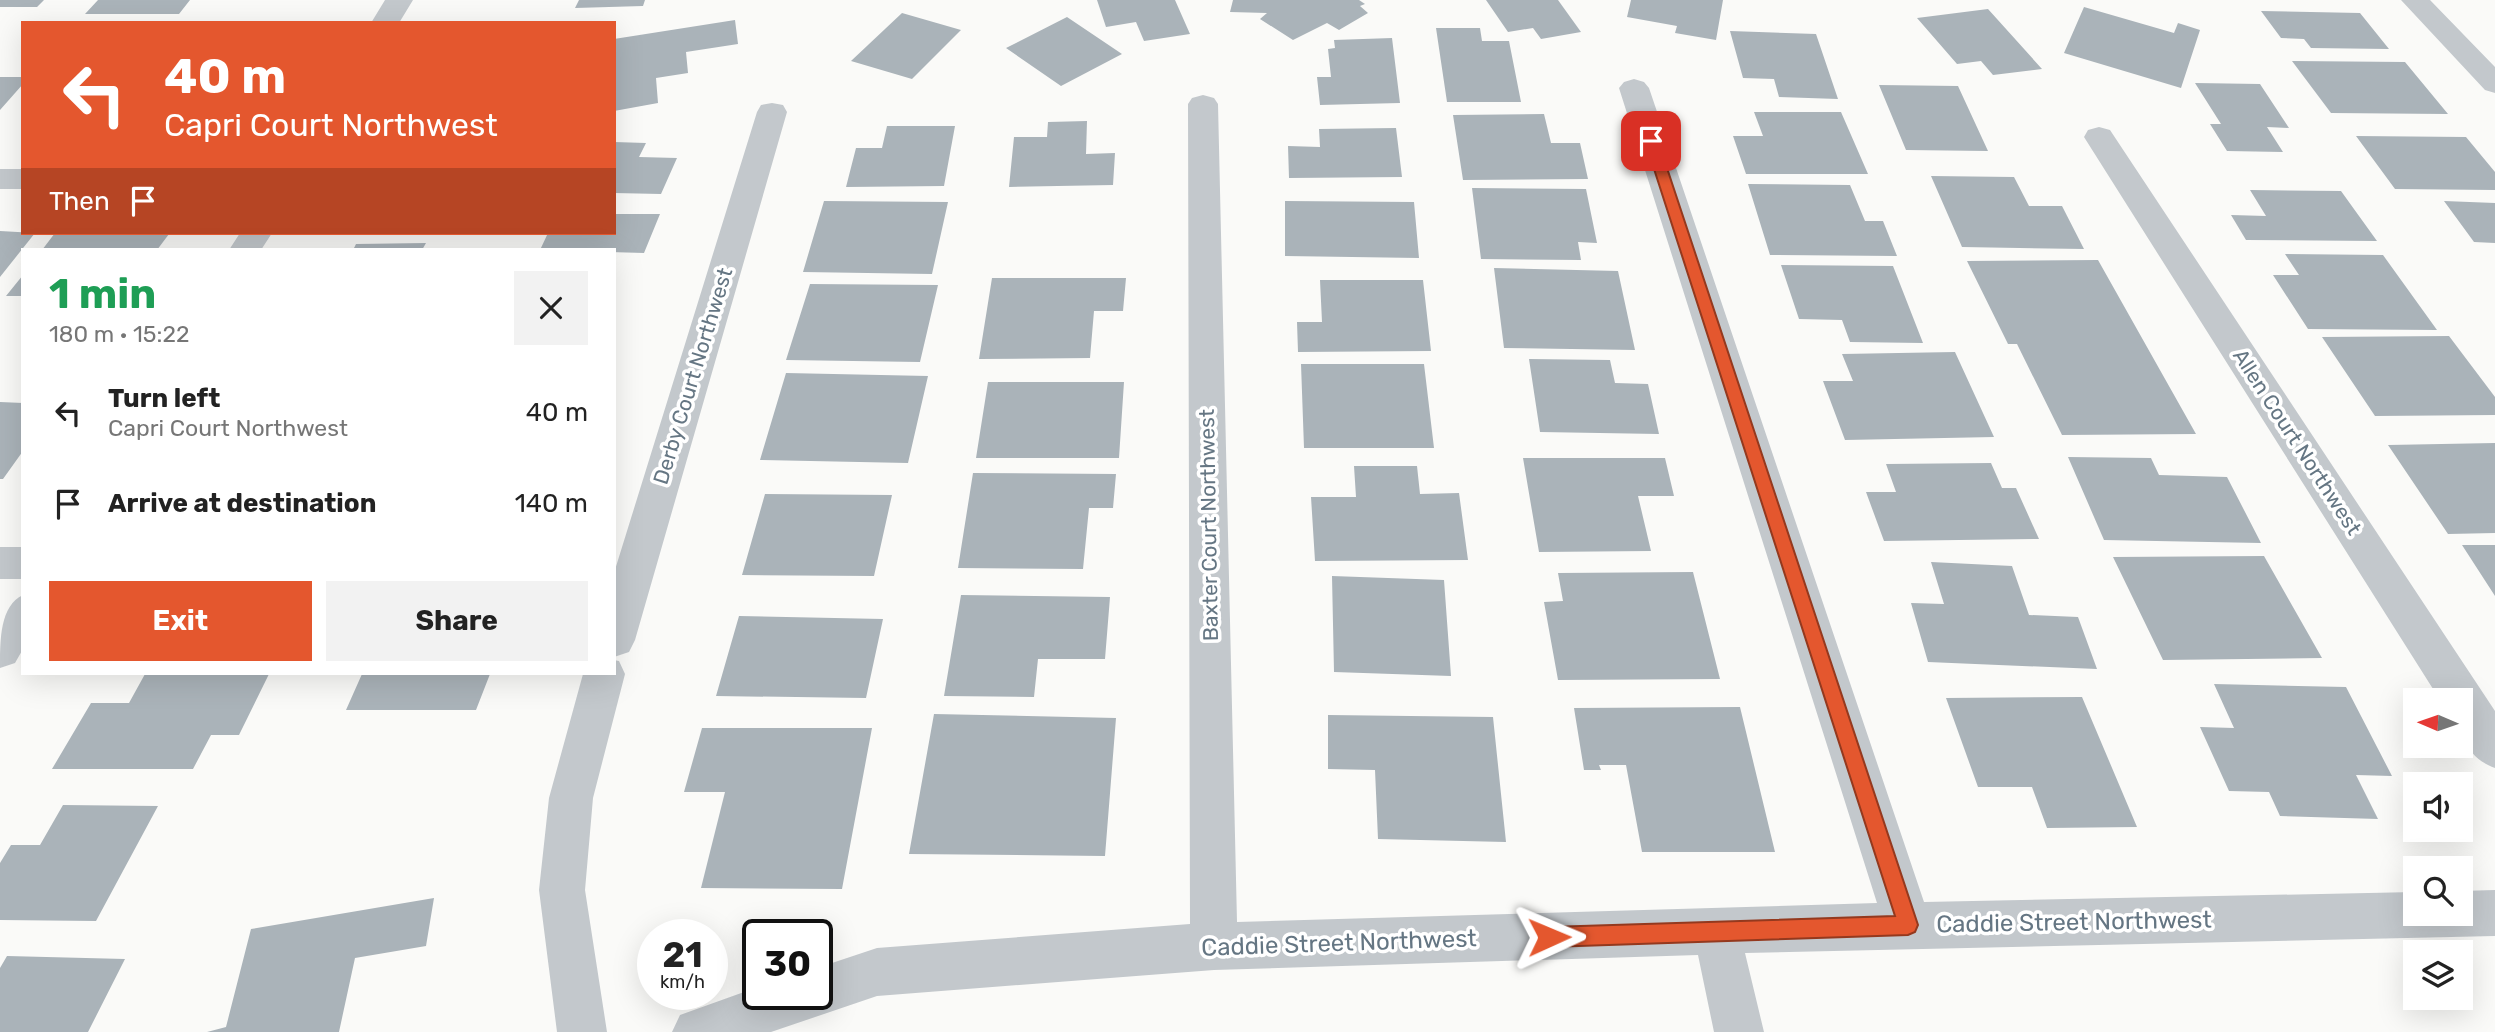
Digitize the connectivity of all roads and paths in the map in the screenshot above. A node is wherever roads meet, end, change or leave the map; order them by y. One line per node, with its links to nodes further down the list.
1 (399, 0): 3 (street)
2 (2415, 0): 4 (street)
3 (386, 21)
4 (2495, 84)
5 (1634, 88): 19 (street)
6 (1203, 104): 21 (street, Baxter Court Northwest)
7 (772, 112): 14 (street, Derby Court Northwest)
8 (2099, 137): 17 (street, Allen Court Northwest)
9 (0, 179): 10 (street)
10 (21, 179)
11 (0, 563): 12 (street)
12 (21, 563)
13 (21, 615): 15 (street)
14 (616, 633)
15 (0, 650)
16 (604, 675): 24 (street)
17 (2495, 748)
18 (2495, 913): 19 (street, Caddie Street Northwest)
19 (1908, 925): 20 (street, Caddie Street Northwest)
20 (1717, 933): 21 (street, Caddie Street Northwest); 26 (street)
21 (1214, 946): 22 (street, Caddie Street Northwest)
22 (833, 987)
23 (764, 1010): 25 (street)
24 (582, 1032)
25 (697, 1032)
26 (1739, 1032)

